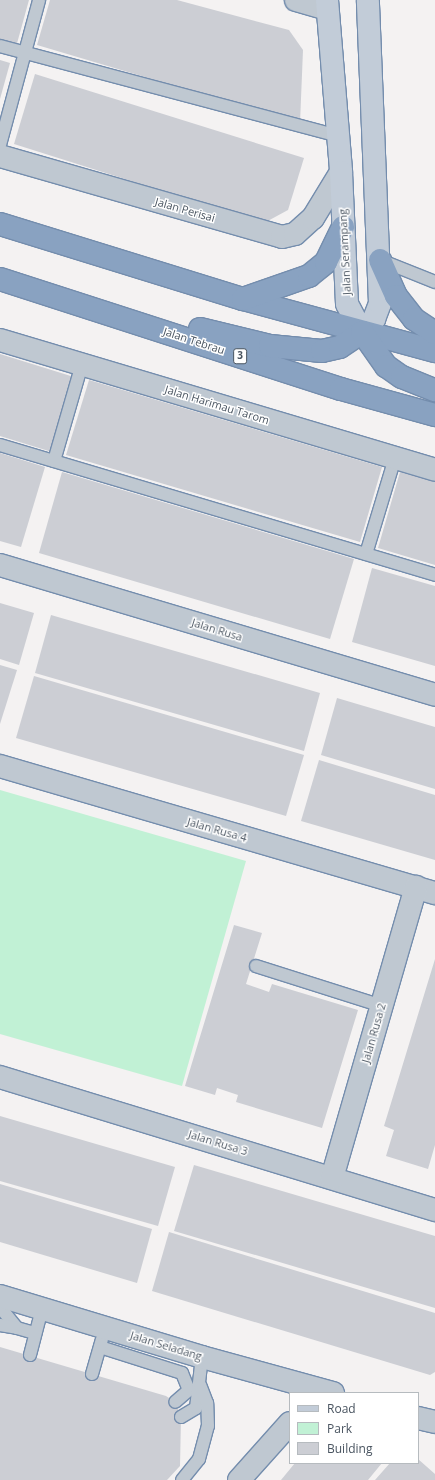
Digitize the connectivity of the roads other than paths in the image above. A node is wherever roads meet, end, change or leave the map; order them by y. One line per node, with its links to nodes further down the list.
1 (39, 0): 6 (lane)
2 (296, 0): 4 (street)
3 (368, 0): 13 (main road)
4 (327, 5): 7 (main road, Jalan Serampang)
5 (0, 46): 6 (lane)
6 (24, 53): 7 (lane); 8 (lane)
7 (338, 136): 10 (main road, Jalan Serampang)
8 (0, 145)
9 (0, 156): 10 (street, Jalan Perisai)
10 (341, 172): 12 (main road, Jalan Serampang)
11 (0, 224): 17 (highway)
12 (344, 227): 17 (highway); 18 (main road, Jalan Serampang)
13 (380, 260): 15 (lane); 18 (main road); 19 (highway)
14 (0, 279): 16 (highway, Jalan Tebrau / 3)
15 (435, 282)
16 (47, 293): 18 (highway); 24 (highway, Jalan Tebrau / 3)
17 (243, 299): 18 (highway)
18 (362, 332): 21 (highway); 23 (highway)
19 (435, 333)
20 (0, 340): 22 (street, Jalan Harimau Tarom)
21 (435, 351)
22 (82, 364): 26 (street, Jalan Harimau Tarom); 27 (lane)
23 (435, 390)
24 (435, 415)
25 (0, 445): 27 (lane)
26 (395, 458): 28 (street, Jalan Harimau Tarom); 29 (lane)
27 (54, 461): 29 (lane)
28 (435, 470)
29 (366, 554): 31 (lane)
30 (0, 565): 32 (street, Jalan Rusa)
31 (435, 575)
32 (435, 695)
33 (0, 766): 34 (street, Jalan Rusa 4)
34 (426, 890): 36 (street, Jalan Rusa 2)
35 (256, 966): 36 (lane)
36 (382, 1006): 38 (street, Jalan Rusa 2)
37 (0, 1077): 38 (street, Jalan Rusa 3)
38 (332, 1178): 39 (street, Jalan Rusa 3)
39 (435, 1210)
40 (0, 1296): 42 (street, Jalan Seladang)
41 (0, 1307): 44 (lane)
42 (42, 1309): 45 (lane); 46 (street, Jalan Seladang)
43 (0, 1325): 44 (lane)
44 (17, 1328): 45 (lane)
45 (35, 1333): 47 (lane)
46 (103, 1337): 48 (street, Jalan Seladang); 49 (lane); 52 (lane)
47 (30, 1355)
48 (202, 1357): 50 (lane); 51 (street, Jalan Seladang)
49 (92, 1374)
50 (200, 1385): 53 (lane); 57 (lane)
51 (323, 1392)
52 (174, 1402)
53 (181, 1417)
54 (419, 1418): 55 (street)
55 (435, 1422)
56 (289, 1424): 58 (street)
57 (182, 1480)
58 (239, 1480)

